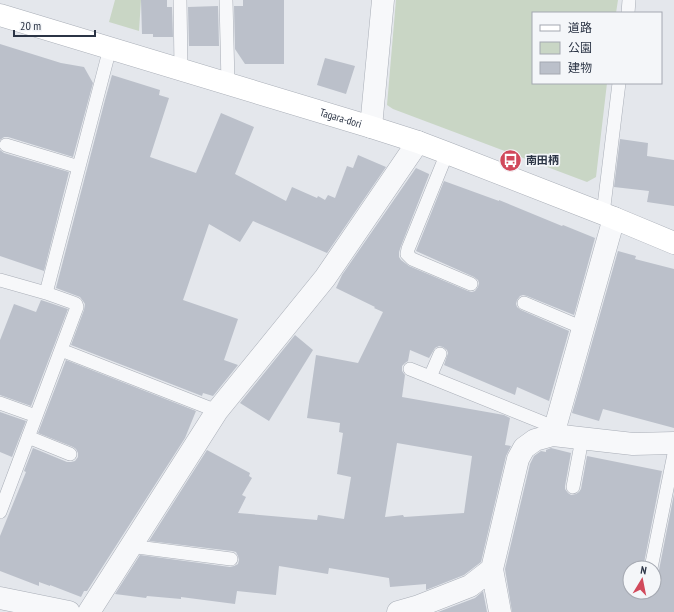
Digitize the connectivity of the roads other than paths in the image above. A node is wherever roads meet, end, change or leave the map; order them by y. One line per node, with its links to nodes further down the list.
1 (180, 0): 8 (lane)
2 (226, 0): 9 (lane)
3 (383, 0): 11 (street)
4 (630, 0): 5 (lane)
5 (628, 12)
6 (0, 15): 7 (street, Tagara-dori)
7 (110, 48): 8 (street, Tagara-dori); 15 (lane)
8 (181, 69): 9 (street, Tagara-dori)
9 (228, 83): 11 (street, Tagara-dori)
10 (619, 84): 16 (lane)
11 (371, 127): 12 (street, Tagara-dori)
12 (418, 142): 14 (street, Tagara-dori); 28 (street)
13 (6, 145): 15 (lane)
14 (447, 153): 16 (street, Tagara-dori); 19 (lane)
15 (79, 166): 20 (lane)
16 (609, 216): 17 (street, Tagara-dori); 22 (street)
17 (674, 242)
18 (0, 280): 20 (lane)
19 (471, 284)
20 (46, 293): 23 (lane)
21 (524, 304): 22 (lane)
22 (583, 328): 30 (street)
23 (61, 350): 28 (lane); 29 (lane)
24 (440, 354): 26 (lane)
25 (410, 369): 26 (lane)
26 (430, 377): 30 (lane)
27 (0, 403): 29 (lane)
28 (217, 411): 38 (street)
29 (36, 416): 31 (lane)
30 (554, 431): 32 (street); 41 (street)
31 (28, 437): 34 (lane); 37 (lane)
32 (582, 439): 33 (street); 36 (lane)
33 (674, 443)
34 (70, 454)
35 (674, 454): 40 (lane)
36 (573, 487)
37 (0, 512)
38 (132, 544): 39 (lane); 45 (street)
39 (231, 559)
40 (653, 560)
41 (492, 569): 46 (street); 47 (street)
42 (0, 598): 43 (street)
43 (47, 610): 44 (street)
44 (70, 612)
45 (89, 612)
46 (398, 612)
47 (500, 612)

